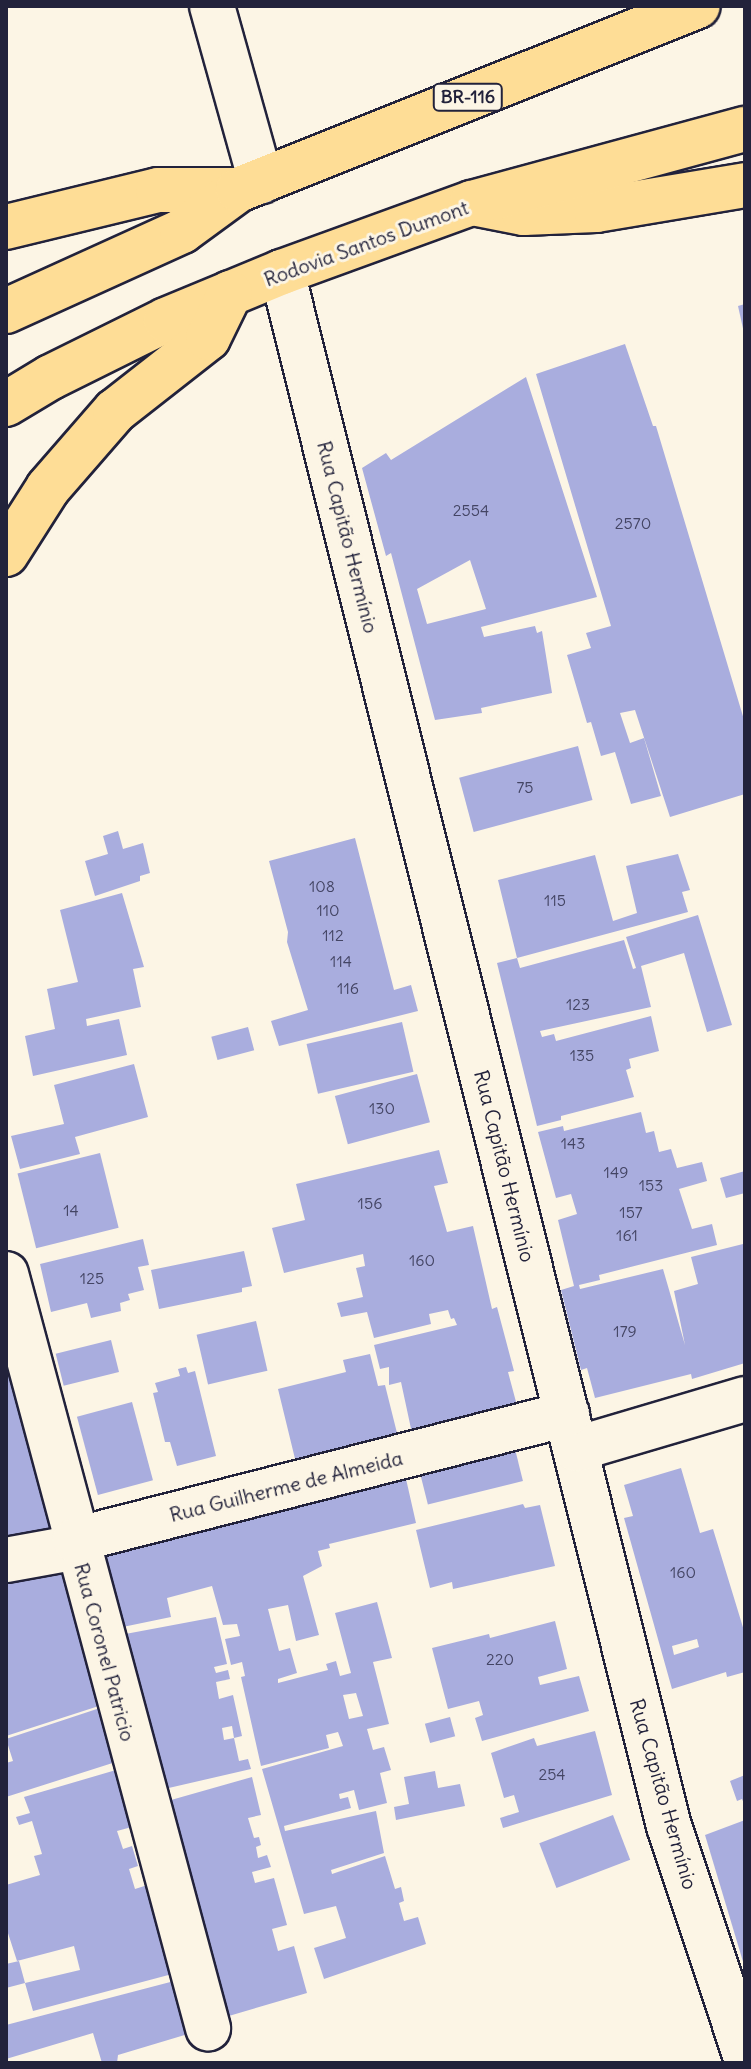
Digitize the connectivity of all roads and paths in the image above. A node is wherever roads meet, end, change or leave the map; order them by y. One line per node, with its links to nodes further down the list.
1 (212, 6): 7 (street)
2 (653, 6): 4 (main road, BR-116)
3 (698, 6): 4 (main road, BR-116)
4 (611, 38): 7 (main road, BR-116)
5 (745, 129): 8 (main road, Rodovia Santos Dumont)
6 (745, 185): 8 (main road)
7 (250, 186): 9 (main road); 12 (main road, BR-116)
8 (472, 203): 10 (main road, Rodovia Santos Dumont)
9 (6, 227)
10 (282, 272): 11 (main road, Rodovia Santos Dumont); 17 (street, Rua Capitão Hermínio)
11 (230, 293): 13 (main road, Rodovia Santos Dumont); 14 (main road)
12 (6, 311)
13 (6, 404)
14 (6, 554)
15 (6, 1274): 18 (street, Rua Coronel Patricio)
16 (745, 1399): 17 (street, Rua Guilherme de Almeida)
17 (571, 1432): 18 (street, Rua Guilherme de Almeida); 21 (street, Rua Capitão Hermínio)
18 (75, 1540): 19 (street, Rua Guilherme de Almeida); 20 (street, Rua Coronel Patricio)
19 (6, 1560)
20 (208, 2028)
21 (745, 2054)

